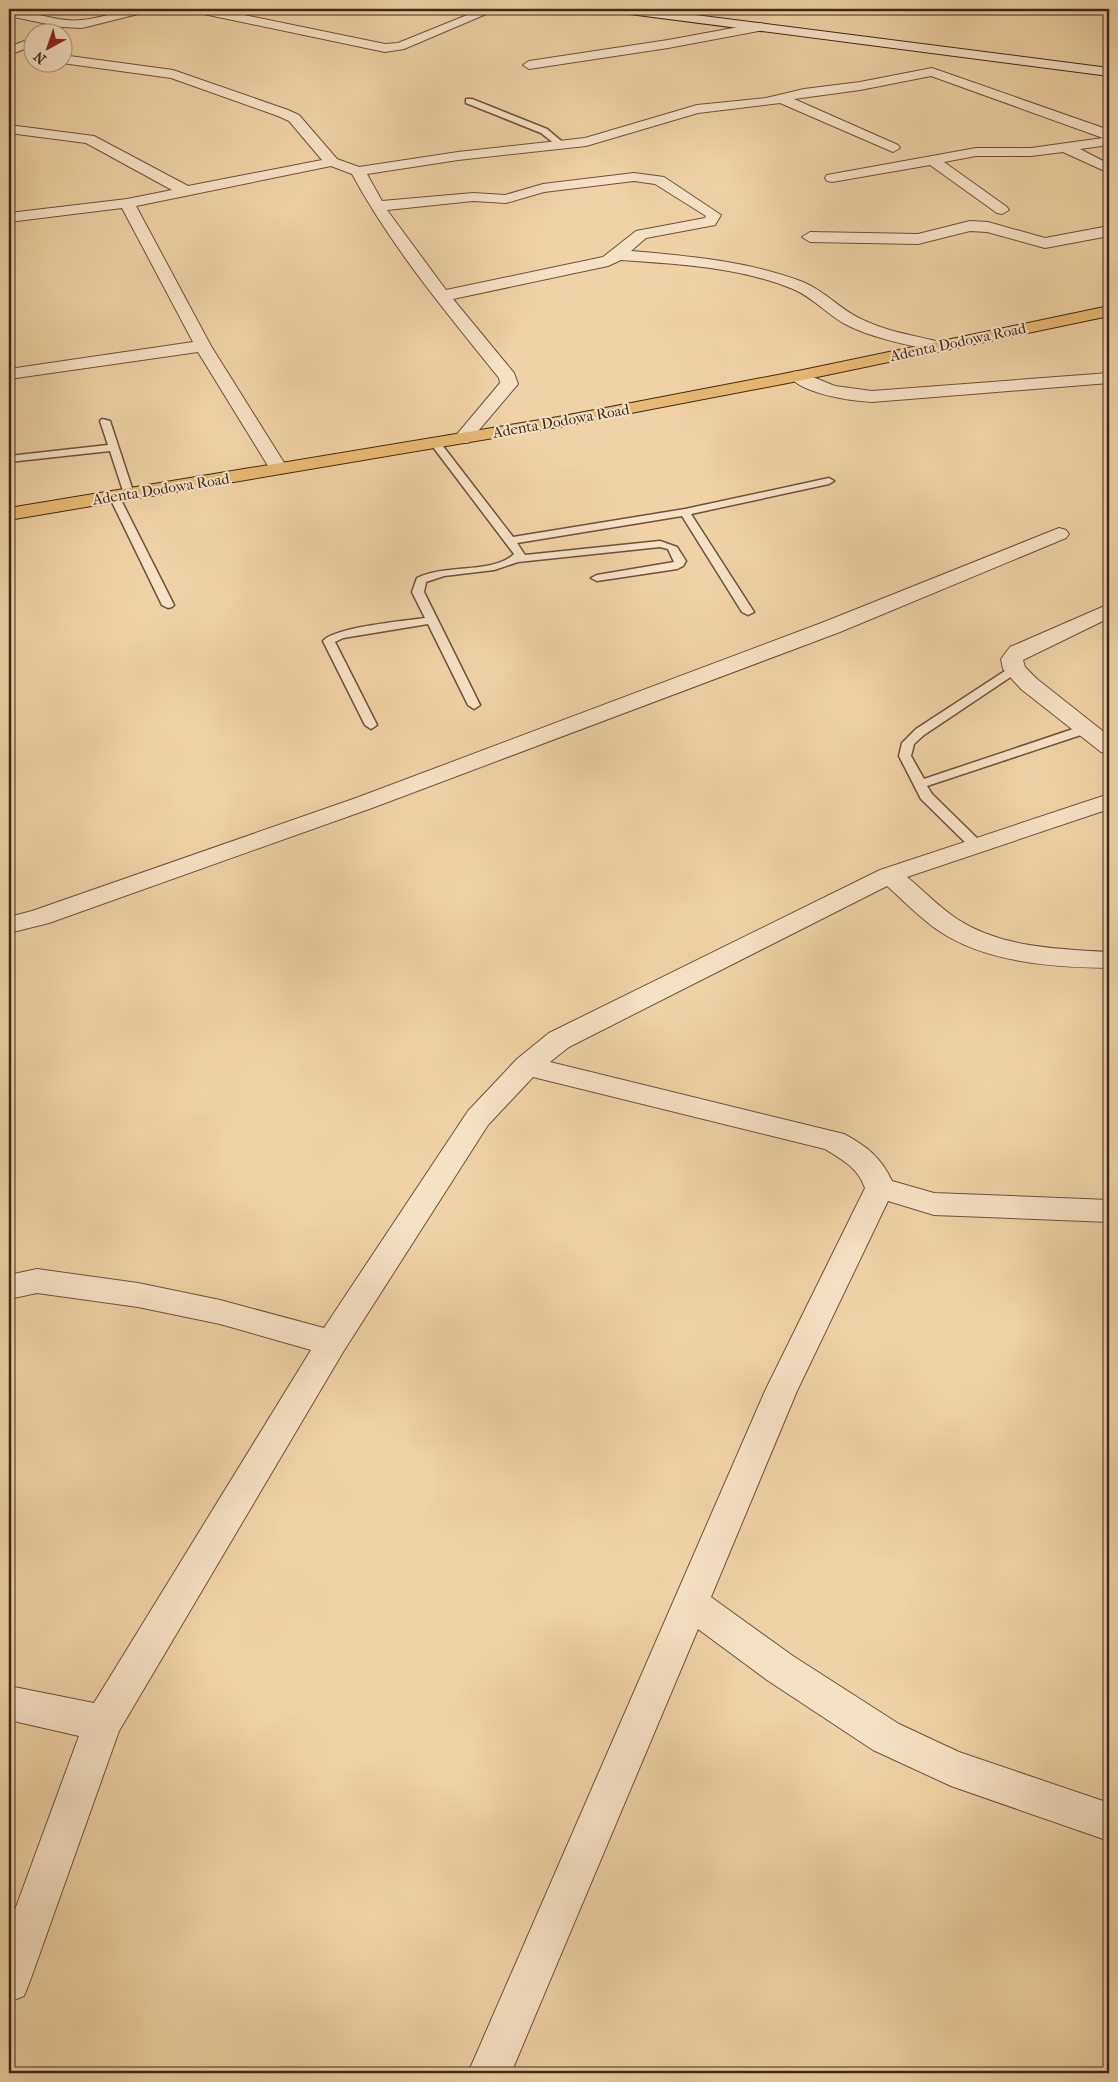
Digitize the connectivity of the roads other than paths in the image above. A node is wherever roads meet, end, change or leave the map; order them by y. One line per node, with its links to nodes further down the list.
1 (142, 9): 6 (street)
2 (199, 9): 3 (street)
3 (492, 9)
4 (622, 9): 8 (street)
5 (9, 12): 6 (street)
6 (82, 24): 7 (street)
7 (72, 27)
8 (760, 27): 10 (street); 14 (street)
9 (22, 46): 11 (street)
10 (947, 50): 15 (street); 16 (street)
11 (9, 52): 12 (street)
12 (22, 54)
13 (72, 60): 26 (street)
14 (529, 65)
15 (932, 72): 17 (street); 20 (street)
16 (1109, 72)
17 (780, 98): 22 (street); 23 (street)
18 (468, 101): 22 (lane)
19 (9, 129): 30 (street)
20 (1109, 135)
21 (1109, 141): 24 (street)
22 (562, 145): 28 (street)
23 (893, 148)
24 (1066, 148): 25 (street); 27 (street)
25 (931, 159): 29 (street); 33 (street)
26 (332, 162): 28 (street); 30 (street)
27 (1109, 169)
28 (358, 171): 32 (street)
29 (832, 178)
30 (186, 191): 31 (street)
31 (127, 203): 34 (street); 40 (street)
32 (377, 206): 37 (street); 38 (street)
33 (1002, 210)
34 (9, 218)
35 (1109, 231): 36 (street)
36 (810, 237)
37 (618, 255): 38 (street); 41 (street)
38 (442, 296): 46 (street)
39 (1109, 311): 41 (main road, Adenta Dodowa Road)
40 (204, 346): 42 (street); 50 (street)
41 (934, 346): 43 (main road, Adenta Dodowa Road)
42 (9, 374)
43 (798, 376): 44 (street); 46 (main road, Adenta Dodowa Road)
44 (1109, 378)
45 (105, 421): 48 (lane)
46 (462, 439): 47 (main road, Adenta Dodowa Road)
47 (435, 443): 50 (main road, Adenta Dodowa Road); 56 (lane)
48 (114, 447): 49 (lane); 52 (lane)
49 (9, 459)
50 (279, 469): 52 (main road, Adenta Dodowa Road)
51 (829, 481): 53 (lane)
52 (122, 495): 54 (main road, Adenta Dodowa Road); 59 (lane)
53 (685, 512): 56 (lane); 61 (lane)
54 (9, 514)
55 (1059, 534): 72 (street)
56 (509, 541): 57 (lane)
57 (517, 559): 58 (lane); 62 (lane)
58 (597, 578)
59 (168, 604)
60 (1109, 610): 63 (street)
61 (748, 612)
62 (431, 620): 64 (lane); 65 (lane)
63 (1014, 669): 66 (street); 68 (lane)
64 (474, 705)
65 (371, 725)
66 (1086, 729): 67 (street); 68 (lane)
67 (1109, 747)
68 (919, 785): 70 (lane)
69 (1109, 801): 70 (street)
70 (977, 846): 71 (street)
71 (889, 875): 73 (street); 74 (street)
72 (9, 925)
73 (1109, 960)
74 (527, 1066): 75 (street); 78 (street)
75 (880, 1188): 76 (street); 79 (street)
76 (1109, 1211)
77 (9, 1287): 78 (street)
78 (332, 1344): 81 (street)
79 (691, 1603): 82 (street); 84 (street)
80 (9, 1703): 81 (street)
81 (103, 1723): 83 (street)
82 (1109, 1822)
83 (9, 1981)
84 (489, 2073)

